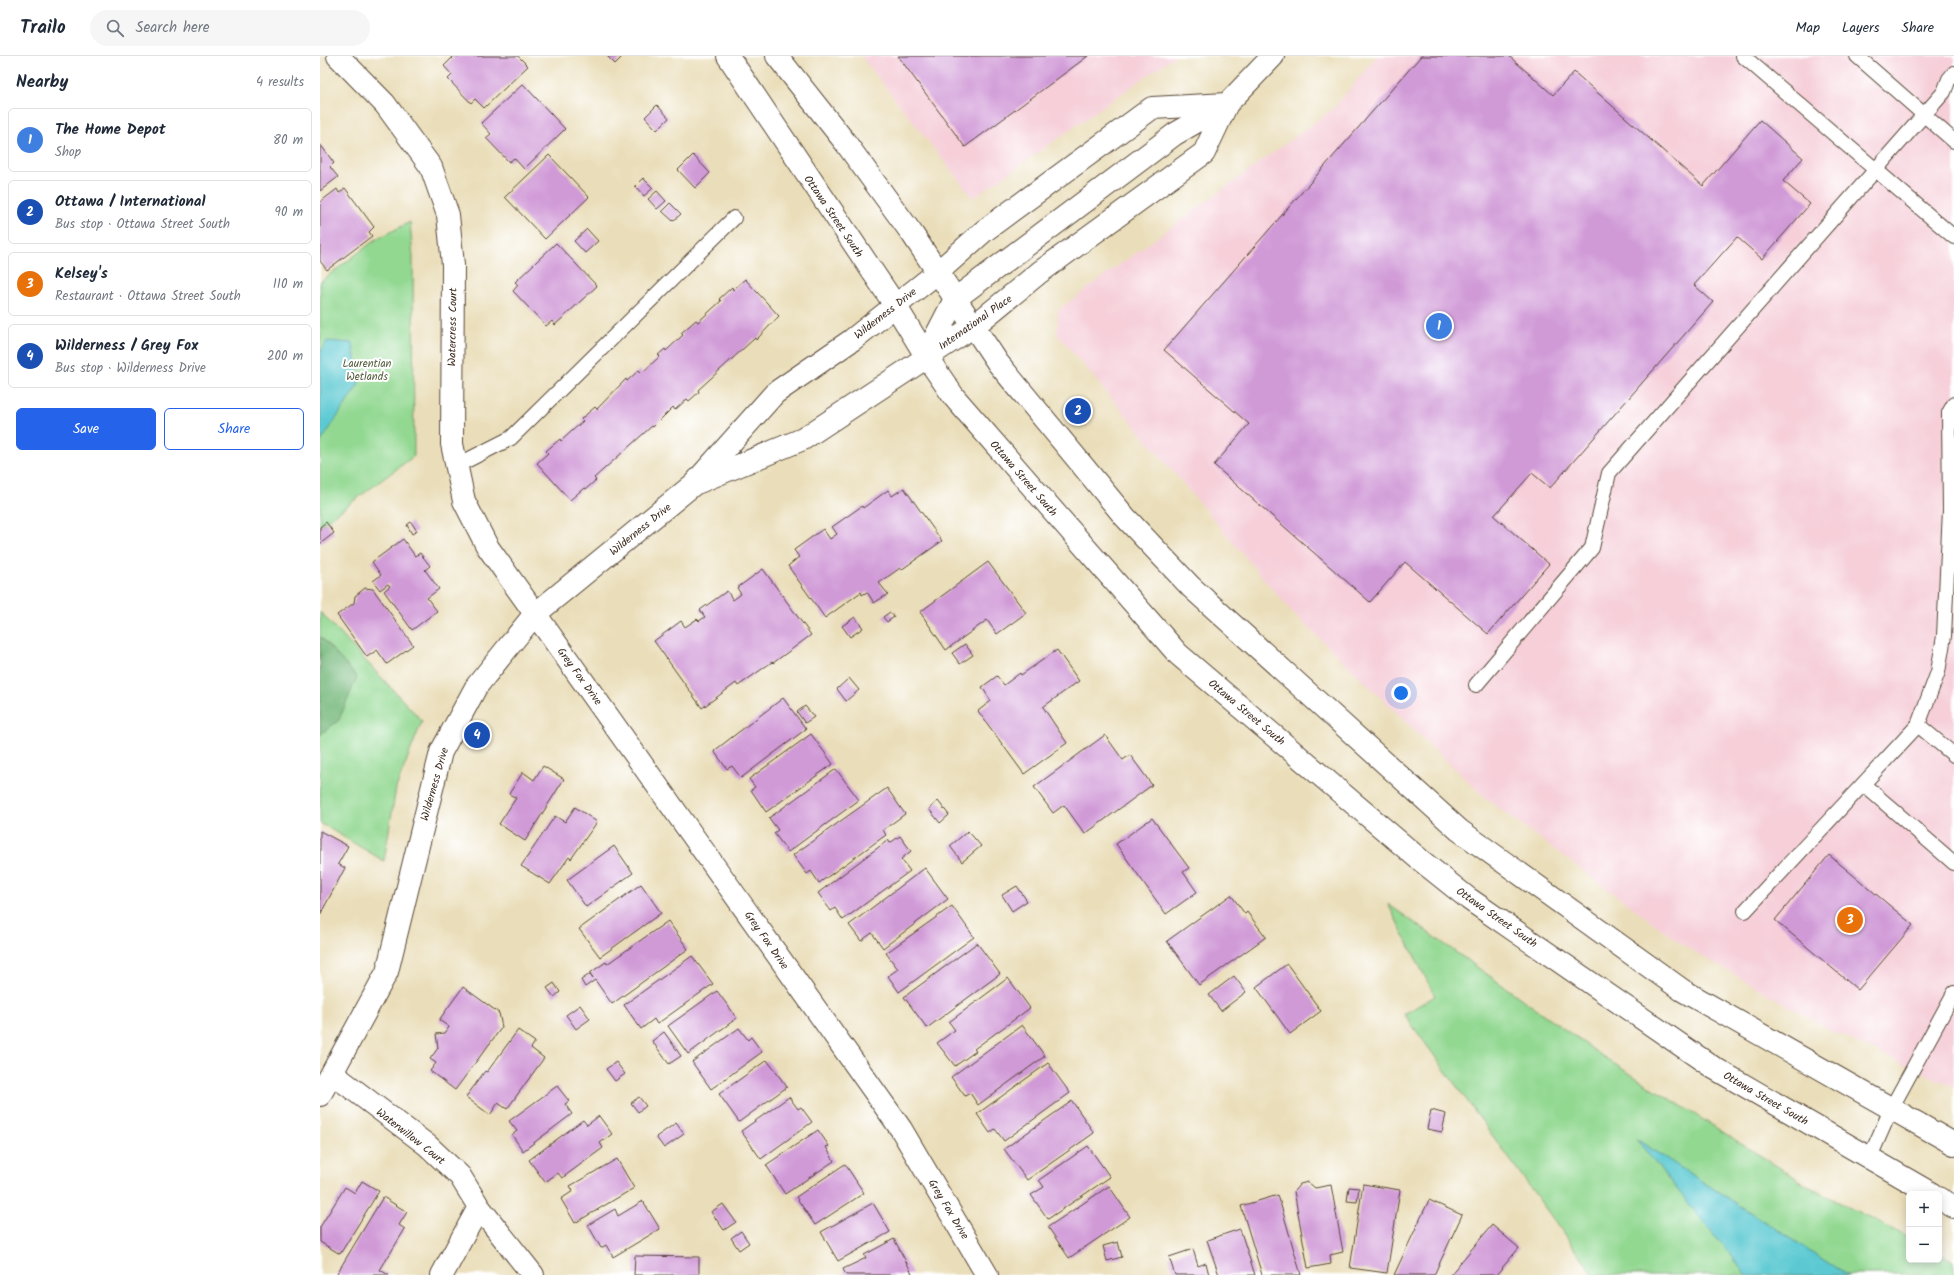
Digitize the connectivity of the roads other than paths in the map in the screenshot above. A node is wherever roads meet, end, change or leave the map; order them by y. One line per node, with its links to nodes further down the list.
1 (338, 56): 20 (street, Watercress Court)
2 (728, 56): 16 (street, Ottawa Street South)
3 (777, 56): 14 (street)
4 (1273, 56): 8 (street, International Place)
5 (1743, 56): 11 (lane)
6 (1857, 56): 9 (lane)
7 (1954, 73): 9 (lane)
8 (1227, 104): 14 (street); 15 (street, International Place); 17 (street, International Place)
9 (1924, 115): 10 (lane); 11 (lane)
10 (1954, 141)
11 (1876, 169): 13 (lane); 24 (lane)
12 (734, 218): 20 (lane)
13 (1954, 237)
14 (938, 272): 15 (street); 16 (street, Wilderness Drive)
15 (955, 299): 17 (street); 18 (street, International Place)
16 (895, 305): 18 (street, Ottawa Street South); 21 (street, Wilderness Drive)
17 (974, 326): 18 (street, International Place); 33 (street)
18 (926, 356): 21 (street, Wilderness Drive); 35 (street, Ottawa Street South)
19 (1954, 404): 22 (lane)
20 (456, 466): 23 (street, Watercress Court)
21 (694, 484): 23 (street, Wilderness Drive)
22 (1952, 509): 25 (lane)
23 (534, 614): 31 (street, Wilderness Drive); 42 (street, Grey Fox Drive)
24 (1476, 685)
25 (1918, 725): 26 (lane); 27 (lane)
26 (1954, 755)
27 (1863, 784): 28 (lane); 29 (lane)
28 (1954, 863)
29 (1745, 911)
30 (1954, 993): 33 (lane)
31 (333, 1074): 32 (street, Wilderness Drive); 38 (street, Waterwillow Court)
32 (320, 1095)
33 (1892, 1107): 34 (street); 35 (lane)
34 (1954, 1144)
35 (1870, 1157): 36 (street, Ottawa Street South)
36 (1927, 1191)
37 (1942, 1200): 39 (street)
38 (478, 1207): 40 (street); 41 (street, Waterwillow Court)
39 (1954, 1207)
40 (442, 1275)
41 (533, 1275)
42 (987, 1275)

